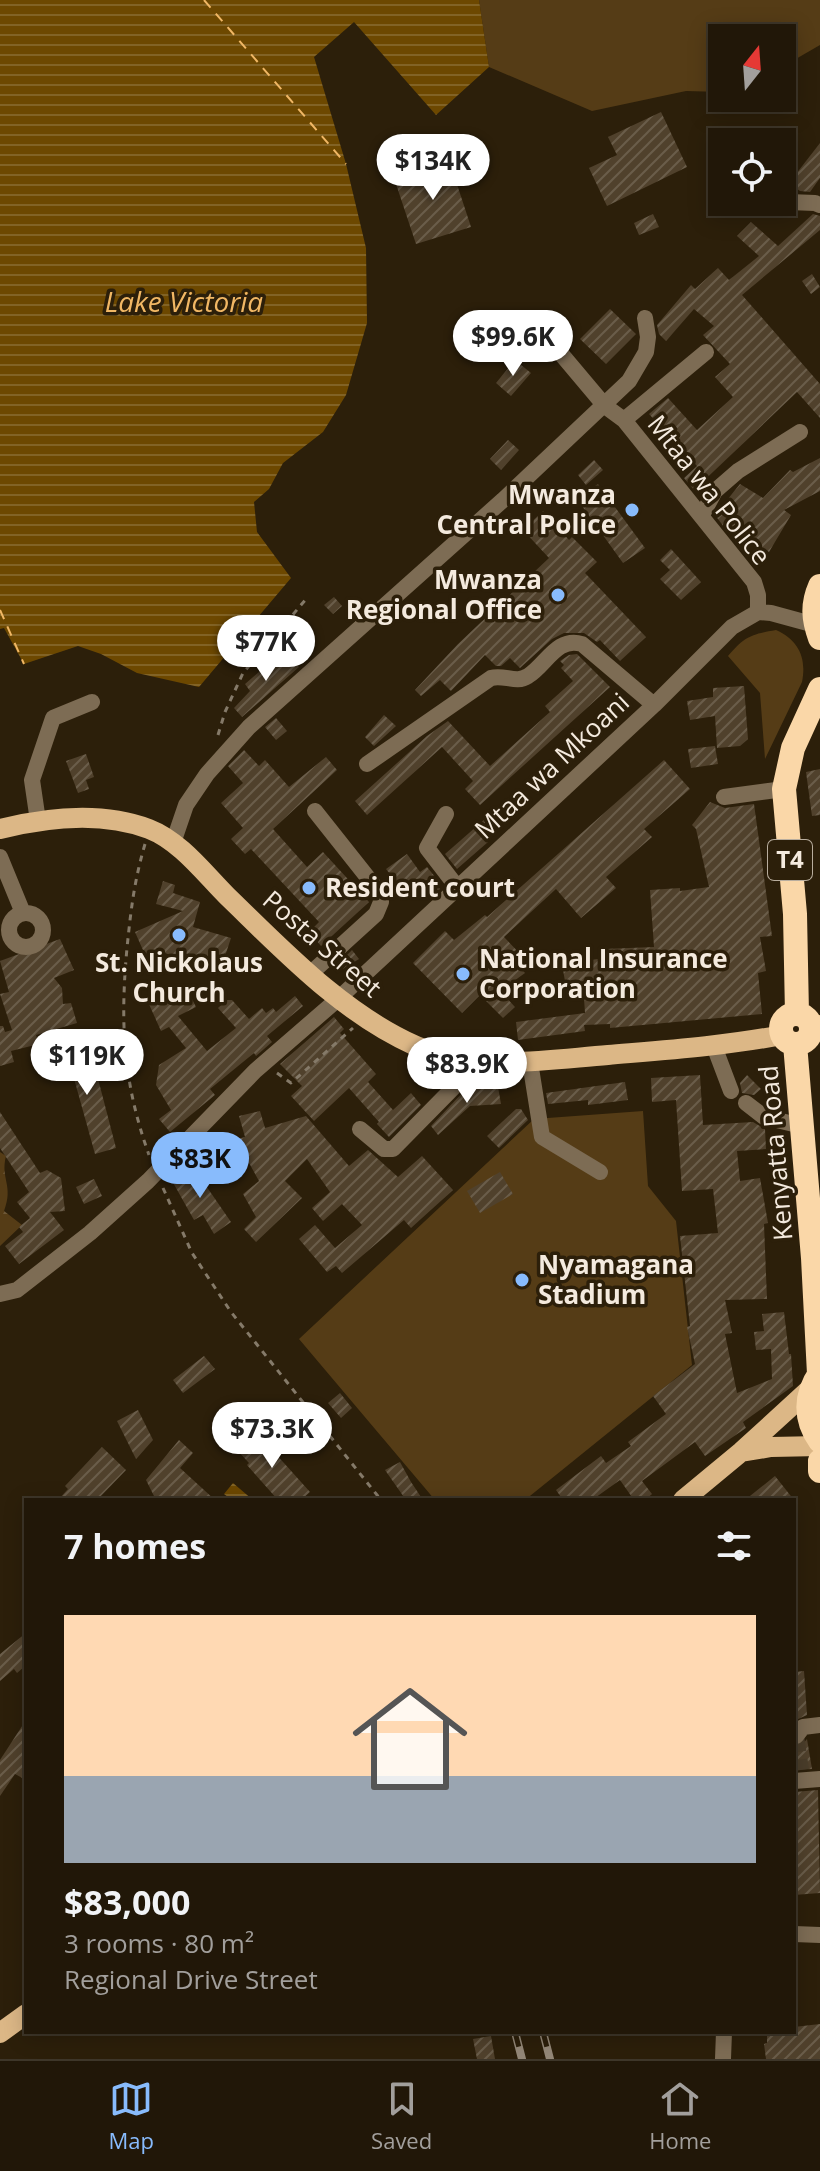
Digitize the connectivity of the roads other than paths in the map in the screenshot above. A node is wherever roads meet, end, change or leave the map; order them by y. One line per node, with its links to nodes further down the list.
1 (796, 202): 2 (street)
2 (820, 205)
3 (645, 318): 6 (street)
4 (536, 324): 6 (street, Mtaa wa Police)
5 (706, 352): 7 (street)
6 (605, 406): 7 (street, Mtaa wa Police); 23 (street)
7 (624, 420): 9 (street, Mtaa wa Police)
8 (800, 432): 9 (street)
9 (702, 515): 11 (street, Mtaa wa Police)
10 (820, 586): 12 (highway)
11 (758, 612): 12 (street); 15 (street, Mtaa wa Mkoani)
12 (817, 631)
13 (817, 701): 17 (highway, Kenyatta Road / T4)
14 (92, 702): 21 (street)
15 (654, 705): 16 (street); 25 (street, Mtaa wa Mkoani)
16 (367, 764)
17 (784, 789): 18 (street); 29 (highway, Kenyatta Road / T4)
18 (724, 797)
19 (315, 811): 27 (street)
20 (446, 814): 25 (street)
21 (38, 821): 22 (main road); 23 (main road, Posta Street)
22 (0, 829)
23 (173, 843): 27 (main road, Posta Street)
24 (0, 857): 26 (street)
25 (457, 887): 28 (street, Mtaa wa Mkoani)
26 (23, 913)
27 (310, 974): 28 (main road, Posta Street)
28 (338, 999): 31 (main road, Posta Street); 39 (street, Mtaa wa Mkoani)
29 (801, 1029): 30 (main road, Posta Street); 35 (highway, Kenyatta Road / T4)
30 (714, 1046): 32 (main road, Posta Street); 33 (street)
31 (469, 1060): 32 (main road, Posta Street); 36 (street)
32 (530, 1062): 37 (street)
33 (731, 1091)
34 (746, 1103): 35 (street)
35 (802, 1126): 38 (highway, Kenyatta Road / T4)
36 (360, 1129)
37 (600, 1172)
38 (817, 1268): 40 (highway, Kenyatta Road / T4)
39 (0, 1294)
40 (816, 1378): 41 (highway, T4); 42 (main road)
41 (820, 1443): 42 (main road)
42 (741, 1452): 45 (main road)
43 (820, 1461): 44 (highway)
44 (820, 1471)
45 (685, 1498)
46 (820, 1725): 47 (street)
47 (796, 1736)
48 (796, 1934): 49 (street)
49 (820, 1935)
50 (24, 2015): 51 (main road)
51 (0, 2033)
52 (724, 2034): 53 (street)
53 (723, 2059)

